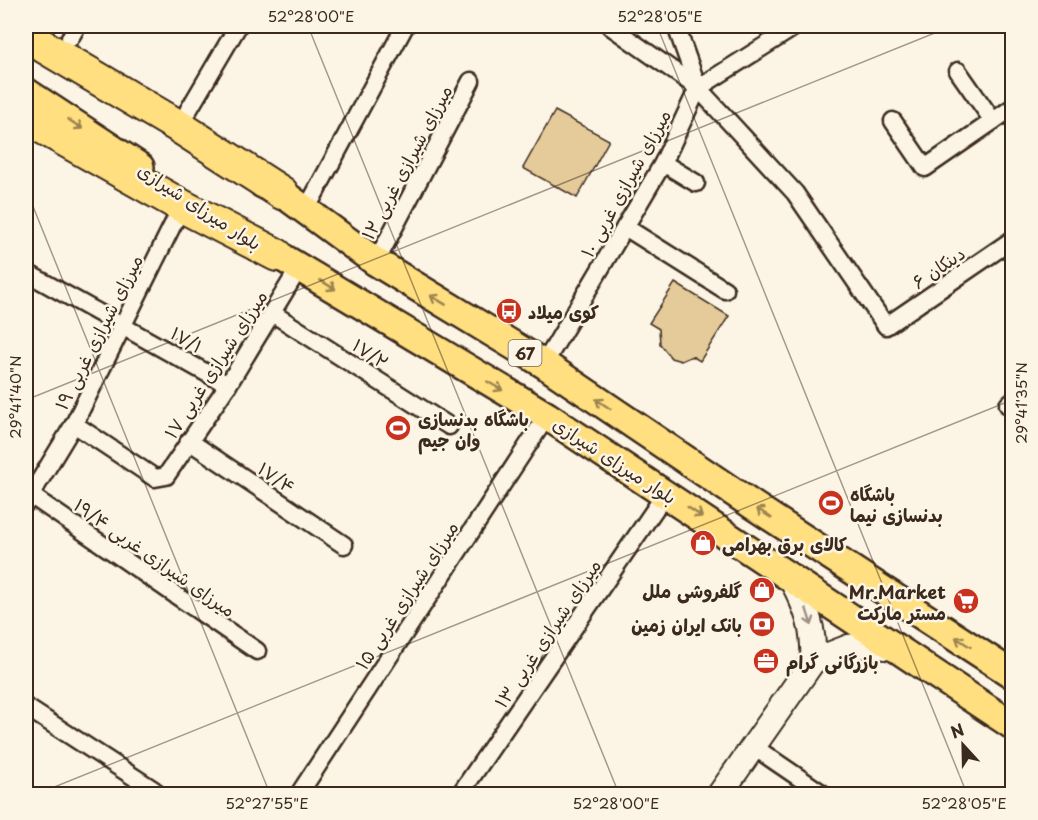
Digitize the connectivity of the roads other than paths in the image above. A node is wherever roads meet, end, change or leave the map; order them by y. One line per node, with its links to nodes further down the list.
1 (238, 26): 13 (street)
2 (405, 26): 19 (street)
3 (610, 26): 10 (street)
4 (676, 26): 10 (street)
5 (796, 26): 10 (street)
6 (26, 36): 19 (highway)
7 (26, 53): 19 (main road, 67)
8 (958, 71): 16 (street)
9 (471, 81): 24 (street, ۱۲ میرزای شیرازی غربی)
10 (698, 87): 17 (street, ۱۰ میرزای شیرازی غربی); 22 (street, دینکان ۶)
11 (26, 93): 23 (main road, بلوار میرزای شیرازی / 67, one-way to 23)
12 (1012, 108): 16 (street)
13 (188, 111)
14 (26, 118): 20 (highway)
15 (893, 121): 16 (street)
16 (993, 121)
17 (663, 163): 18 (street); 21 (street, ۱۰ میرزای شیرازی غربی)
18 (696, 183)
19 (294, 202): 24 (main road, 67)
20 (182, 206): 23 (highway); 28 (street, ۱۹ میرزای شیرازی غربی)
21 (625, 227): 26 (street); 29 (street, ۱۰ میرزای شیرازی غربی)
22 (1012, 240)
23 (288, 262): 27 (street, ۱۷ میرزای شیرازی غربی); 31 (main road, بلوار میرزای شیرازی / 67, one-way to 31)
24 (376, 262): 29 (main road, 67, one-way to 24)
25 (29, 274): 28 (street, ۱۷/۱)
26 (725, 290)
27 (272, 313): 30 (street, ۱۷ میرزای شیرازی غربی); 33 (street, ۱۷/۲)
28 (125, 326): 30 (street, ۱۷/۱); 32 (street, ۱۹ میرزای شیرازی غربی)
29 (544, 364): 42 (main road, 67, one-way to 29)
30 (228, 385): 34 (street, ۱۷ میرزای شیرازی غربی)
31 (547, 416): 35 (main road, بلوار میرزای شیرازی / 67); 47 (street, ۱۵ میرزای شیرازی غربی)
32 (74, 424): 34 (street, ۱۷ میرزای شیرازی غربی); 36 (street, ۱۹ میرزای شیرازی غربی)
33 (449, 426)
34 (189, 441): 37 (street, ۱۷/۴)
35 (666, 493): 38 (main road, بلوار میرزای شیرازی / 67, one-way to 38); 48 (street, ۱۳ میرزای شیرازی غربی)
36 (27, 496): 40 (street, ۱۹/۴ میرزای شیرازی غربی)
37 (344, 545)
38 (790, 577): 39 (main road, بلوار میرزای شیرازی / 67); 41 (street, one-way to 41)
39 (896, 648): 41 (street); 44 (main road, بلوار میرزای شیرازی / 67)
40 (257, 651)
41 (813, 661): 45 (street)
42 (1012, 674)
43 (26, 707): 46 (street)
44 (1012, 725)
45 (754, 747): 49 (street); 50 (street)
46 (154, 790)
47 (298, 795)
48 (460, 795)
49 (720, 795)
50 (823, 795)

